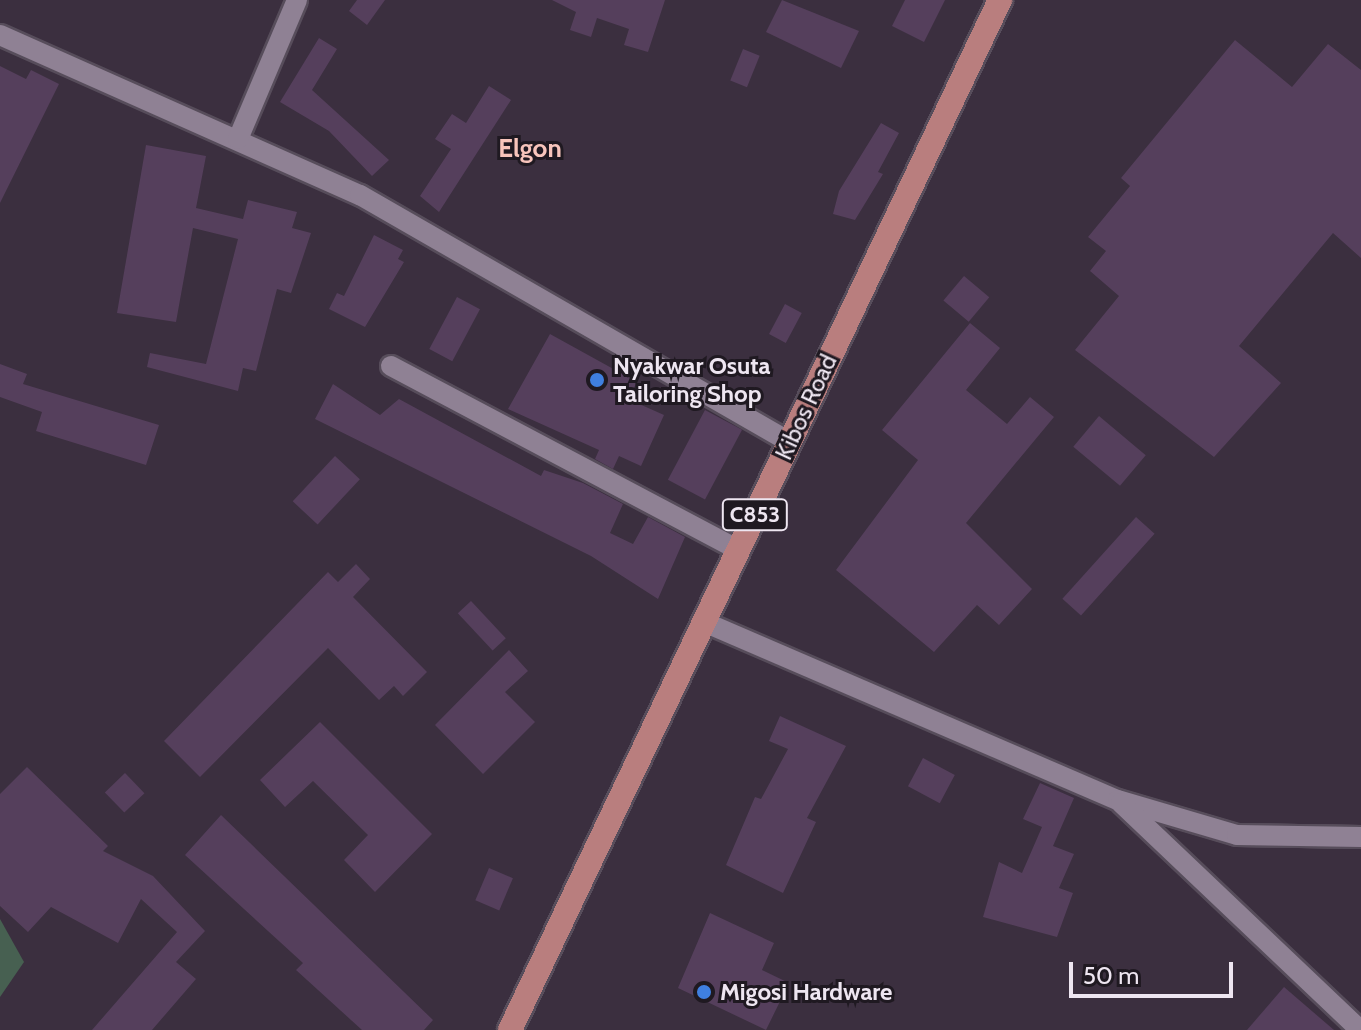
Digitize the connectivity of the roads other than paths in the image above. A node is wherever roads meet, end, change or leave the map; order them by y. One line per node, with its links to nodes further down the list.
1 (297, 0): 4 (street)
2 (1000, 0): 6 (main road, Kibos Road / C853)
3 (0, 35): 4 (street)
4 (238, 139): 6 (street)
5 (391, 366): 7 (street)
6 (790, 442): 7 (main road, Kibos Road / C853)
7 (738, 550): 8 (main road, Kibos Road / C853)
8 (704, 622): 9 (street); 11 (main road, Kibos Road / C853)
9 (1118, 800): 10 (street); 12 (street)
10 (1361, 837)
11 (510, 1030)
12 (1360, 1030)

